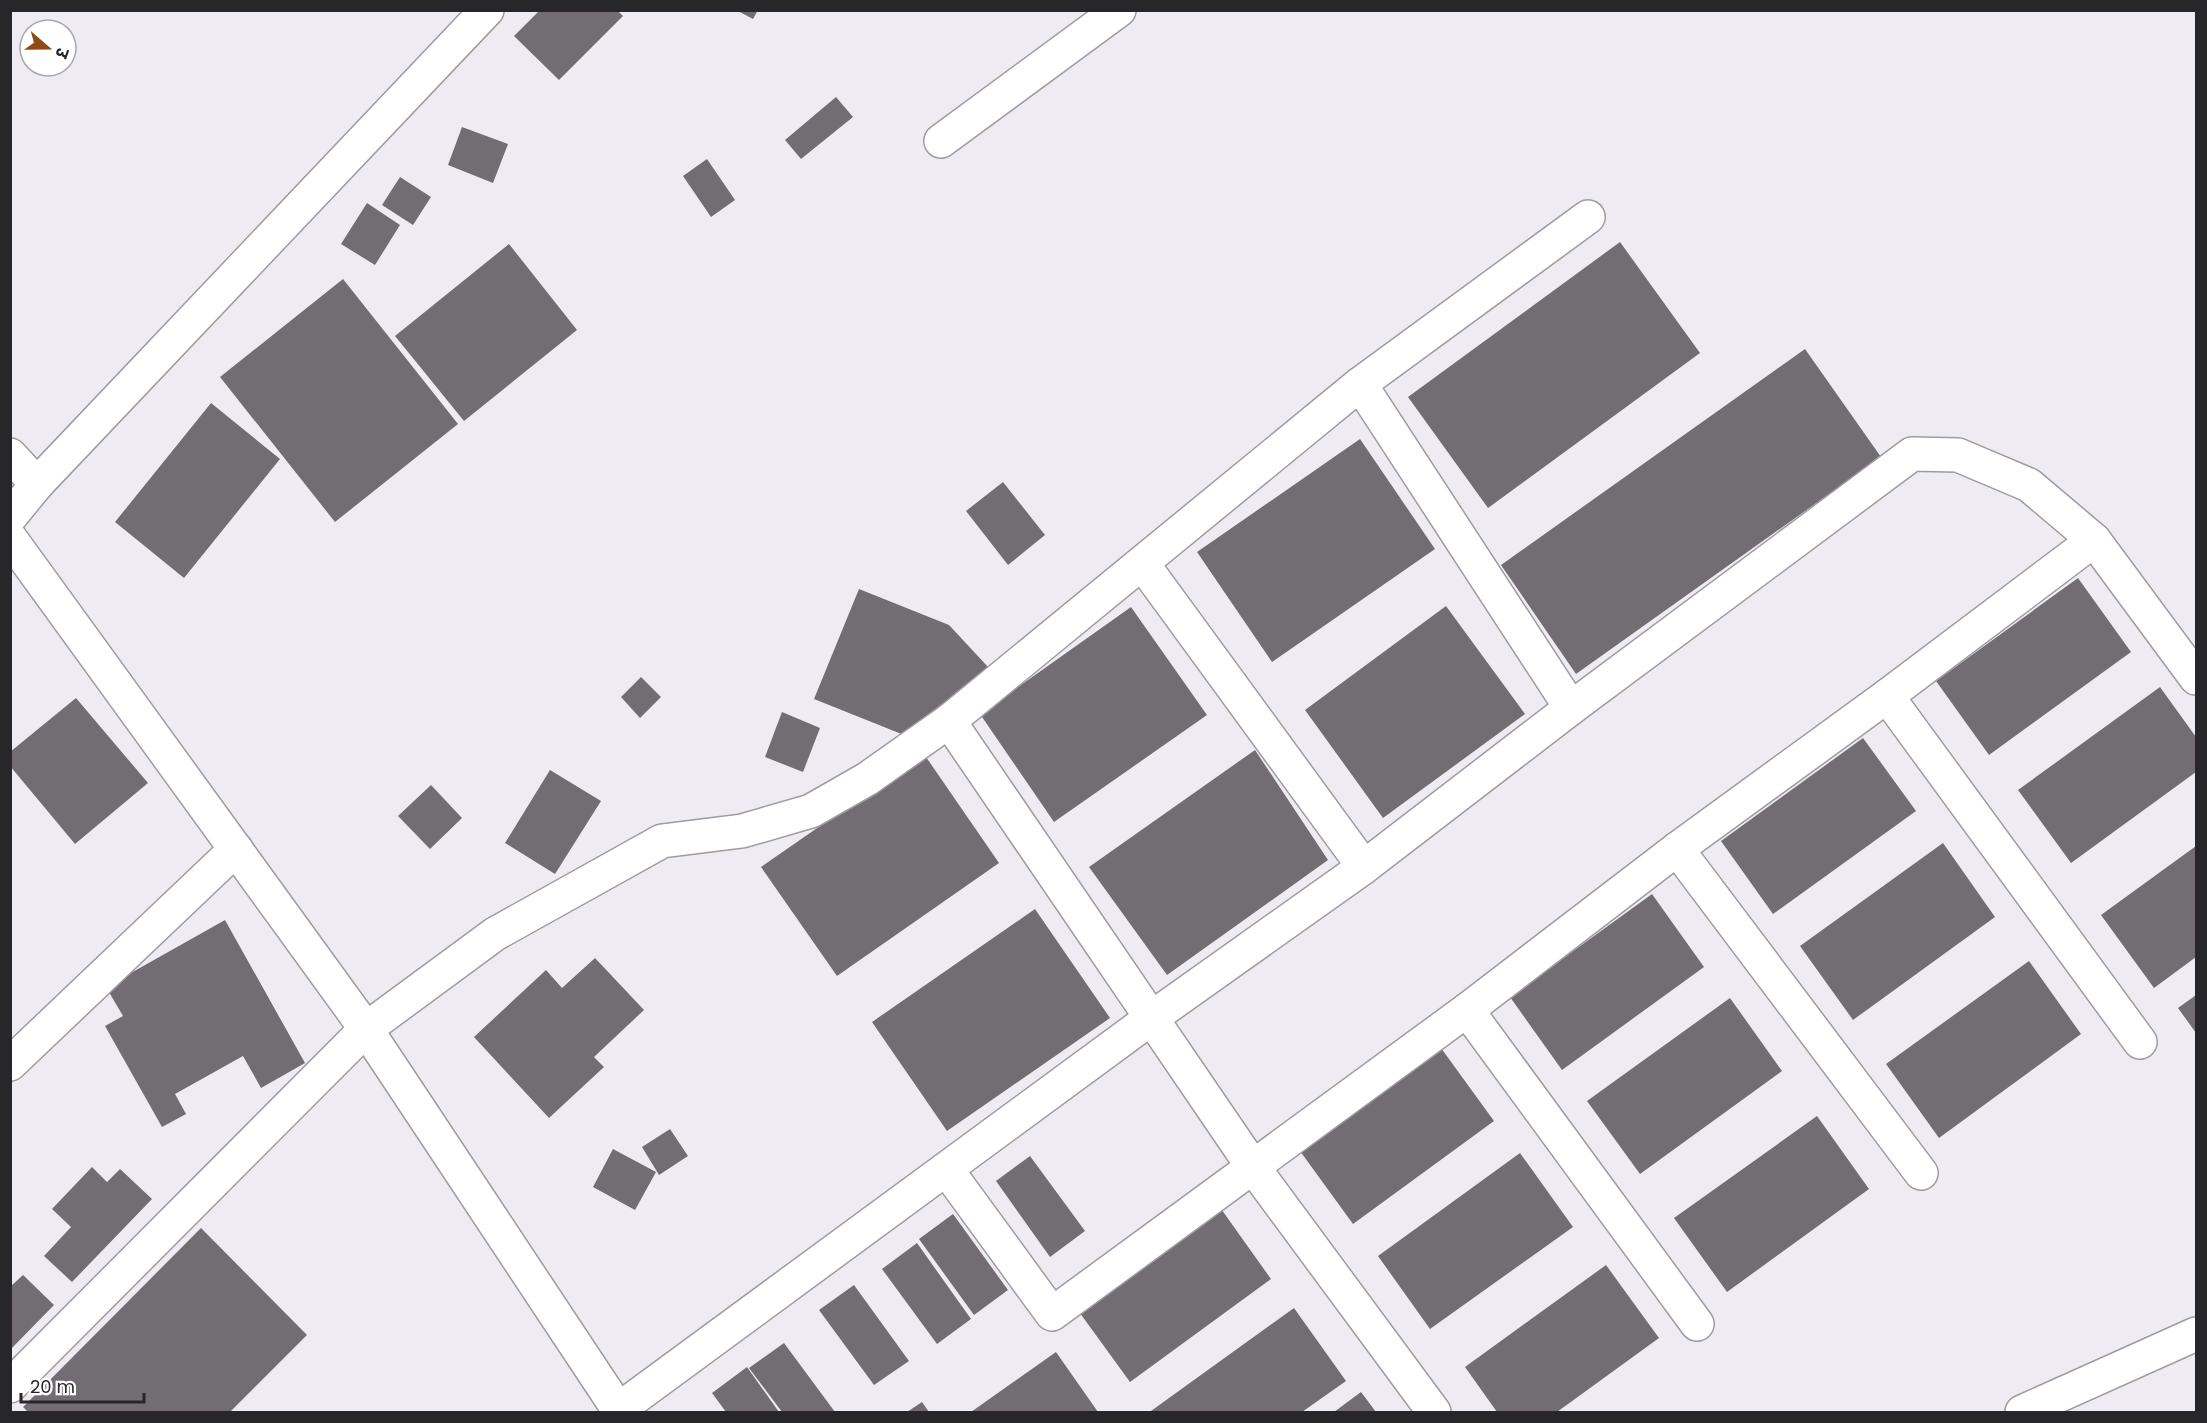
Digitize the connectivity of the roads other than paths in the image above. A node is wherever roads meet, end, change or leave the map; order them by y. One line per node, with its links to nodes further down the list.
1 (487, 10): 7 (street)
2 (1119, 10): 3 (street)
3 (941, 141)
4 (1588, 217): 5 (street)
5 (1360, 384): 11 (street); 14 (street)
6 (10, 455): 7 (street)
7 (38, 484): 8 (street)
8 (10, 517)
9 (10, 538): 16 (street)
10 (2094, 540): 12 (street); 13 (street); 14 (street)
11 (1142, 563): 15 (street); 18 (street)
12 (2196, 678)
13 (1887, 696): 17 (street); 22 (street)
14 (1571, 708): 18 (street)
15 (949, 721): 20 (street); 21 (street)
16 (237, 849): 21 (street); 23 (street)
17 (1677, 849): 19 (street); 26 (street)
18 (1364, 867): 20 (street)
19 (1467, 1010): 24 (street); 27 (street)
20 (1150, 1019): 24 (street); 25 (street)
21 (366, 1029): 29 (street); 30 (street)
22 (2140, 1042)
23 (10, 1064)
24 (1253, 1167): 25 (street); 31 (street)
25 (947, 1170): 30 (street)
26 (1921, 1173)
27 (1697, 1324)
28 (2196, 1334): 32 (street)
29 (10, 1386)
30 (619, 1411)
31 (1434, 1413)
32 (2022, 1413)

